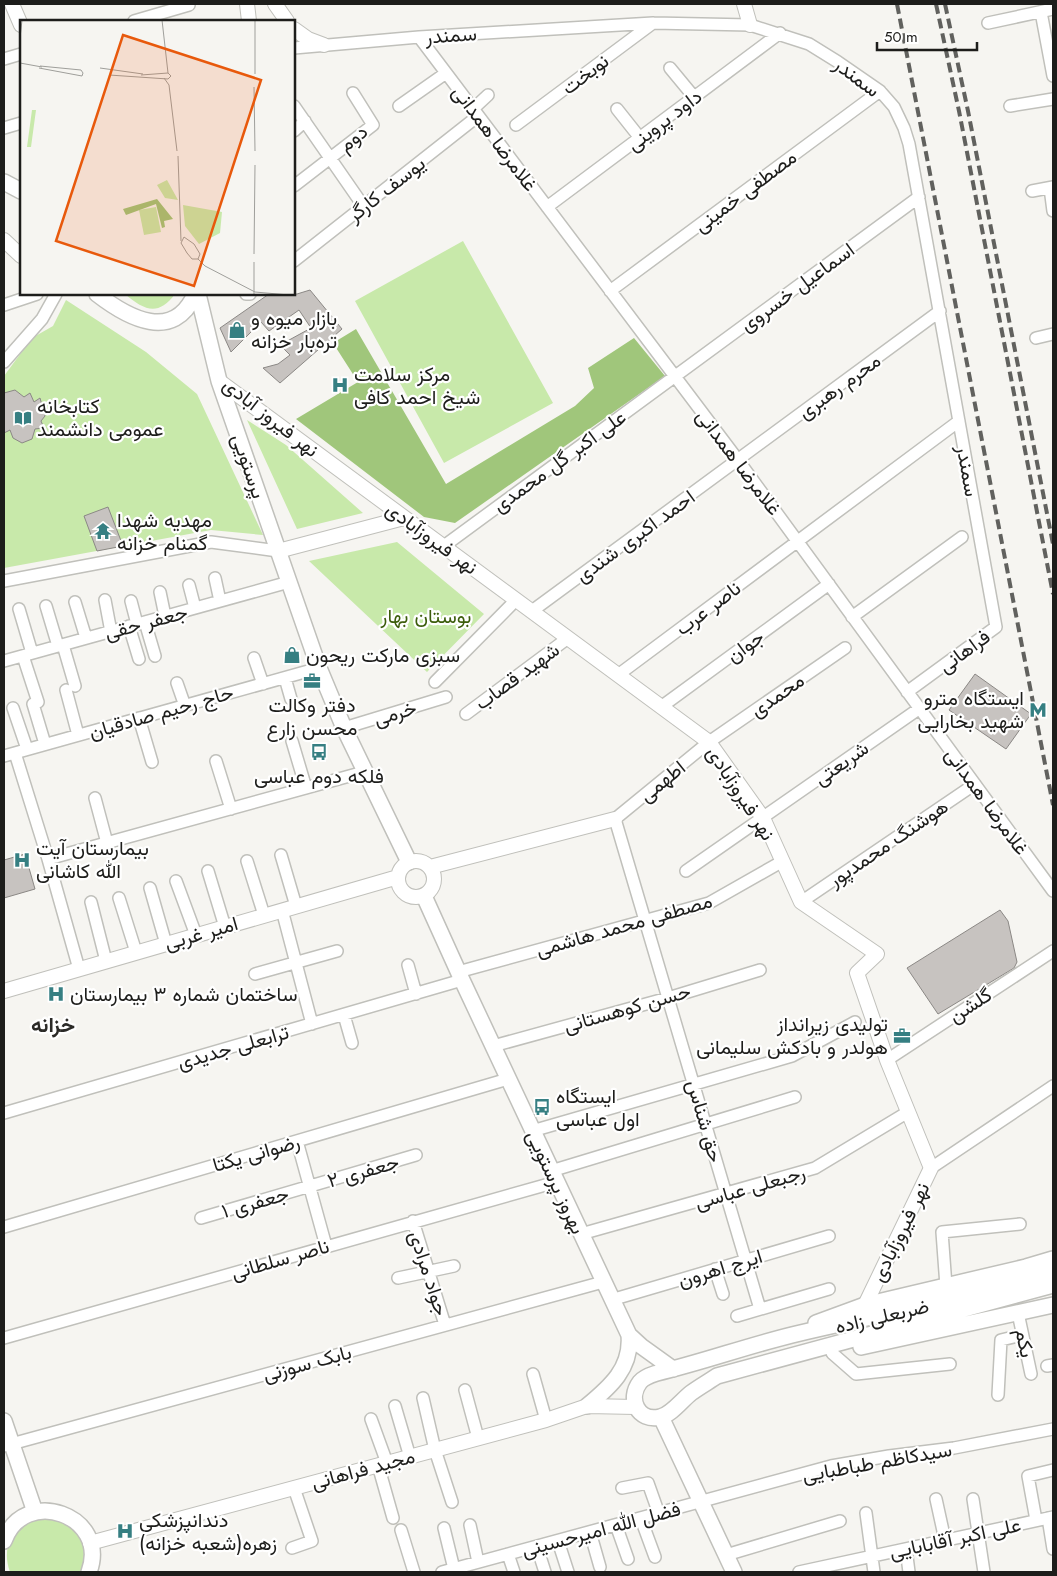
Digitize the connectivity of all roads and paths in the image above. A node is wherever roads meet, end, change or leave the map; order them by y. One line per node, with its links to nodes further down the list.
1 (12, 4): 12 (street)
2 (247, 4): 9 (street)
3 (274, 4): 10 (street); 11 (street)
4 (744, 4): 15 (street)
5 (189, 5): 8 (street)
6 (1053, 9): 7 (street)
7 (1041, 12): 14 (street); 25 (street)
8 (137, 20)
9 (249, 20)
10 (273, 20)
11 (286, 20)
12 (20, 22)
13 (653, 23): 15 (street, سمندر); 18 (street, سمندر); 38 (street, نوبخت)
14 (988, 23)
15 (750, 25): 17 (street, سمندر)
16 (295, 31): 19 (street)
17 (780, 33): 26 (street, سمندر); 29 (street, داود پروینی)
18 (419, 37): 19 (street, سمندر); 24 (street, غلامرضا همدانی)
19 (324, 45): 20 (street, سمندر)
20 (295, 48)
21 (20, 54): 22 (street)
22 (4, 59)
23 (670, 68): 29 (street)
24 (446, 73): 31 (street); 35 (street, غلامرضا همدانی)
25 (1053, 76)
26 (880, 91): 48 (street, سمندر); 55 (street, مصطفی خمینی)
27 (353, 93): 42 (street, دوم)
28 (488, 95): 35 (street, یوسف کارگر)
29 (694, 97): 41 (street, داود پروینی)
30 (1053, 98): 32 (street)
31 (398, 106)
32 (1010, 106)
33 (295, 107): 36 (street)
34 (617, 109): 41 (street)
35 (476, 112): 49 (street, یوسف کارگر); 50 (street, غلامرضا همدانی)
36 (305, 121): 40 (street); 42 (street)
37 (20, 122): 39 (street)
38 (516, 125)
39 (4, 128)
40 (295, 130)
41 (640, 138): 50 (street, داود پروینی)
42 (330, 157): 44 (street); 49 (street)
43 (4, 182): 46 (main road)
44 (295, 185)
45 (1051, 187): 47 (street); 51 (street)
46 (20, 190)
47 (1032, 190)
48 (919, 197): 62 (street, سمندر); 66 (street, اسماعیل خسروی)
49 (364, 206): 54 (street, یوسف کارگر)
50 (547, 207): 55 (street, غلامرضا همدانی)
51 (1053, 211)
52 (4, 240): 53 (street)
53 (20, 255)
54 (295, 259)
55 (610, 291): 66 (street, غلامرضا همدانی)
56 (34, 295): 61 (street)
57 (55, 295): 65 (street)
58 (98, 295): 59 (main road)
59 (196, 295)
60 (197, 295): 67 (main road, نهر فیروز آبادی)
61 (4, 305)
62 (940, 311): 68 (street, سمندر); 69 (street, محرم رهبری)
63 (1053, 334): 64 (street)
64 (1036, 338)
65 (4, 362)
66 (675, 377): 69 (street, غلامرضا همدانی); 74 (street, علی اکبر گل محمدی)
67 (220, 381): 70 (street, نهر فیروز آبادی); 75 (main road, پرستویی)
68 (959, 421): 73 (street, ناصر عرب); 94 (street, سمندر)
69 (738, 460): 73 (street, غلامرضا همدانی); 90 (street, احمد اکبری شندی)
70 (367, 490): 71 (street, نهر فیروزآبادی)
71 (404, 518): 74 (street, نهر فیروزآبادی); 75 (street)
72 (962, 537): 92 (street)
73 (797, 541): 79 (street, غلامرضا همدانی); 106 (street, ناصر عرب)
74 (444, 546): 83 (street, نهر فیروزآبادی)
75 (278, 551): 77 (street); 78 (main road)
76 (215, 578): 84 (street)
77 (4, 581)
78 (289, 582): 84 (street, جعفر حقی); 105 (main road)
79 (829, 584): 92 (street, غلامرضا همدانی); 115 (street, جوان)
80 (189, 585): 88 (street)
81 (160, 592): 91 (street)
82 (105, 600): 95 (street)
83 (516, 600): 90 (street, نهر فیروزآبادی); 108 (street)
84 (220, 601): 88 (street, جعفر حقی)
85 (75, 602): 96 (street)
86 (131, 602): 93 (street)
87 (46, 606): 98 (street)
88 (194, 608): 91 (street, جعفر حقی)
89 (19, 609): 100 (street)
90 (532, 611): 97 (street, نهر فیروزآبادی)
91 (165, 616): 93 (street, جعفر حقی)
92 (852, 617): 111 (street, غلامرضا همدانی)
93 (137, 624): 95 (street, جعفر حقی); 101 (street); 103 (street)
94 (996, 627): 111 (street, فراهانی)
95 (111, 632): 96 (street, جعفر حقی)
96 (86, 638): 98 (street, جعفر حقی)
97 (568, 638): 106 (street, نهر فیروزآبادی); 118 (street, شهید قصاب)
98 (61, 645): 100 (street, جعفر حقی); 121 (street)
99 (845, 648): 123 (street, محمدی)
100 (28, 654): 104 (street, جعفر حقی); 124 (street)
101 (155, 656)
102 (254, 658): 110 (street)
103 (139, 659)
104 (4, 660)
105 (319, 668): 107 (street, حاج رحیم صادقیان); 120 (main road)
106 (618, 675): 115 (street, نهر فیروزآبادی)
107 (285, 678): 110 (street, حاج رحیم صادقیان); 113 (street)
108 (435, 682)
109 (177, 683): 114 (street)
110 (263, 684): 114 (street, حاج رحیم صادقیان)
111 (908, 692): 117 (street, غلامرضا همدانی)
112 (446, 697): 120 (street, خرمی)
113 (291, 699)
114 (185, 706): 119 (street, حاج رحیم صادقیان)
115 (661, 707): 123 (street, نهر فیروزآبادی)
116 (14, 708): 125 (street)
117 (920, 708): 130 (street, غلامرضا همدانی); 134 (street, شریعتی)
118 (466, 714)
119 (139, 718): 121 (street, حاج رحیم صادقیان); 128 (street)
120 (344, 728): 129 (main road)
121 (78, 735): 124 (street, حاج رحیم صادقیان)
122 (292, 741): 131 (street)
123 (709, 742): 134 (street, نهر فیروزآبادی); 135 (street, اطهمی)
124 (45, 744): 125 (street, حاج رحیم صادقیان)
125 (27, 750): 126 (street, حاج رحیم صادقیان)
126 (9, 754): 138 (street)
127 (216, 761): 133 (street)
128 (152, 762)
129 (364, 772): 131 (street); 141 (main road)
130 (975, 784): 148 (street, غلامرضا همدانی); 152 (street, هوشنگ محمدپور)
131 (306, 788): 133 (street)
132 (95, 798): 136 (street)
133 (231, 809): 136 (street)
134 (763, 818): 140 (street, نهر فیروزآبادی); 144 (street, شریعتی)
135 (615, 819): 142 (street); 156 (street, حق شناس)
136 (107, 843): 138 (street)
137 (281, 855): 153 (street)
138 (48, 859): 166 (street)
139 (247, 861): 155 (street)
140 (783, 861): 152 (street, نهر فیروزآبادی); 156 (street, مصطفی محمد هاشمی)
141 (408, 862): 142 (street); 145 (street)
142 (430, 867): 149 (street)
143 (208, 871): 157 (street)
144 (686, 871)
145 (398, 877): 149 (street); 153 (street, امیر غربی)
146 (176, 881): 158 (street)
147 (150, 888): 159 (street)
148 (1053, 891)
149 (424, 896): 169 (main road, بهروز پرستویی)
150 (119, 898): 162 (street)
151 (91, 902): 163 (street)
152 (801, 902): 178 (street, نهر فیروزآبادی)
153 (296, 906): 154 (street, امیر غربی)
154 (282, 910): 155 (street, امیر غربی); 164 (street)
155 (264, 915): 157 (street, امیر غربی)
156 (646, 921): 169 (street, مصطفی محمد هاشمی); 172 (street, حق شناس)
157 (225, 926): 158 (street, امیر غربی)
158 (196, 935): 159 (street, امیر غربی)
159 (166, 944): 162 (street, امیر غربی)
160 (337, 951): 164 (street)
161 (1053, 951): 178 (street, گلشن)
162 (136, 952): 163 (street, امیر غربی)
163 (106, 961): 166 (street, امیر غربی)
164 (296, 962): 168 (street); 175 (street)
165 (408, 964): 171 (street)
166 (79, 969): 170 (street, امیر غربی)
167 (760, 970): 172 (street, حسن کوهستانی)
168 (255, 974)
169 (460, 976): 171 (street, ترابعلی جدیدی); 177 (main road, بهروز پرستویی)
170 (4, 991)
171 (416, 994): 173 (street, ترابعلی جدیدی)
172 (668, 998): 177 (street, حسن کوهستانی); 180 (street, حق شناس)
173 (344, 1014): 175 (street, ترابعلی جدیدی); 176 (street)
174 (855, 1022): 180 (street)
175 (312, 1024): 184 (street, ترابعلی جدیدی)
176 (352, 1043)
177 (493, 1046): 179 (main road, بهروز پرستویی)
178 (888, 1060): 183 (street, نهر فیروزآبادی)
179 (508, 1079): 186 (main road, بهروز پرستویی); 187 (street, رضوانی یکتا)
180 (694, 1084): 185 (street, حق شناس); 186 (street)
181 (1053, 1086): 189 (street)
182 (795, 1096): 185 (street, ناصر سلطانی)
183 (908, 1112): 189 (street, نهر فیروزآبادی); 192 (street, رجبعلی عباسی)
184 (4, 1113)
185 (705, 1123): 190 (street, ناصر سلطانی); 192 (street, حق شناس)
186 (532, 1131): 190 (main road, بهروز پرستویی)
187 (297, 1141): 191 (street); 196 (street, رضوانی یکتا)
188 (416, 1155): 191 (street, جعفری ۲)
189 (931, 1168): 213 (street, نهر فیروزآبادی)
190 (553, 1176): 194 (street, ناصر سلطانی); 197 (main road, بهروز پرستویی)
191 (310, 1186): 193 (street, جعفری ۱); 199 (street)
192 (726, 1194): 197 (street, رجبعلی عباسی); 201 (street, حق شناس)
193 (201, 1218)
194 (412, 1221): 199 (street, ناصر سلطانی); 204 (street, جواد مرادی)
195 (1020, 1224): 209 (street)
196 (4, 1227)
197 (580, 1234): 207 (main road, بهروز پرستویی)
198 (829, 1236): 201 (street, ایرج اهرون)
199 (326, 1246): 222 (street, ناصر سلطانی)
200 (1053, 1259): 209 (main road)
201 (746, 1260): 203 (street, ایرج اهرون); 215 (street, حق شناس)
202 (454, 1266): 204 (street)
203 (715, 1268): 211 (street); 212 (street, ایرج اهرون)
204 (428, 1272): 206 (street); 218 (street, جواد مرادی)
205 (1053, 1272): 220 (main road, ضربعلی زاده)
206 (398, 1278)
207 (603, 1282): 212 (main road, بهروز پرستویی); 218 (street, بابک سوزنی)
208 (1053, 1285): 224 (main road, ضربعلی زاده)
209 (946, 1286): 213 (main road)
210 (830, 1289): 215 (street)
211 (723, 1294)
212 (611, 1300): 219 (main road, بهروز پرستویی)
213 (865, 1305): 220 (main road)
214 (1053, 1305): 216 (main road)
215 (760, 1309): 217 (street)
216 (1018, 1313): 221 (street, یکم); 223 (main road)
217 (737, 1316)
218 (445, 1325): 241 (street, بابک سوزنی)
219 (629, 1335): 226 (main road, بهروز پرستویی); 233 (main road)
220 (792, 1335): 226 (main road, ضربعلی زاده)
221 (1022, 1335): 228 (street, یکم); 230 (street)
222 (4, 1338)
223 (832, 1353): 224 (main road); 225 (street)
224 (783, 1358): 235 (main road, ضربعلی زاده)
225 (950, 1364)
226 (673, 1369): 234 (main road, ضربعلی زاده)
227 (533, 1374): 237 (street)
228 (1031, 1374)
229 (465, 1390): 240 (street)
230 (998, 1395)
231 (423, 1398): 242 (street)
232 (395, 1406): 243 (street)
233 (587, 1406): 234 (street, مجید فراهانی); 237 (street, مجید فراهانی)
234 (636, 1407): 235 (main road)
235 (661, 1417): 251 (main road)
236 (371, 1418): 244 (street)
237 (546, 1420): 240 (street, مجید فراهانی)
238 (4, 1421): 241 (main road)
239 (1053, 1429): 251 (street, سیدکاظم طباطبایی)
240 (478, 1438): 242 (street, مجید فراهانی)
241 (7, 1445): 252 (main road)
242 (435, 1450): 243 (street, مجید فراهانی); 250 (street)
243 (410, 1456): 244 (street, مجید فراهانی)
244 (382, 1464): 246 (street, مجید فراهانی); 255 (street)
245 (1053, 1470): 256 (street)
246 (294, 1488): 268 (street, مجید فراهانی); 270 (street)
247 (622, 1488): 254 (street)
248 (936, 1499): 265 (street)
249 (973, 1499): 264 (street)
250 (452, 1502)
251 (702, 1502): 254 (street, فضل الله امیرحسینی); 274 (main road)
252 (35, 1512): 266 (main road); 268 (main road)
253 (866, 1513): 275 (street)
254 (659, 1514): 257 (street, فضل الله امیرحسینی)
255 (393, 1518)
256 (1046, 1518): 264 (street, علی اکبر آقابابایی); 272 (street)
257 (640, 1519): 260 (street, فضل الله امیرحسینی); 276 (street)
258 (840, 1521): 274 (street)
259 (470, 1525): 278 (street)
260 (616, 1525): 263 (street, فضل الله امیرحسینی); 277 (street)
261 (444, 1528): 280 (street)
262 (401, 1530): 282 (street)
263 (590, 1532): 267 (street, فضل الله امیرحسینی); 279 (street)
264 (979, 1533): 265 (street, علی اکبر آقابابایی); 291 (street)
265 (945, 1540): 271 (street, علی اکبر آقابابایی)
266 (4, 1541)
267 (558, 1541): 269 (street, فضل الله امیرحسینی); 286 (street)
268 (90, 1543): 281 (main road)
269 (537, 1547): 273 (street, فضل الله امیرحسینی); 285 (street)
270 (292, 1548)
271 (906, 1549): 275 (street, علی اکبر آقابابایی); 290 (street)
272 (1053, 1549)
273 (508, 1554): 278 (street, فضل الله امیرحسینی); 284 (street)
274 (726, 1555): 287 (main road)
275 (871, 1556): 288 (street, علی اکبر آقابابایی); 289 (street)
276 (654, 1557)
277 (628, 1559)
278 (478, 1562): 280 (street, فضل الله امیرحسینی)
279 (600, 1567)
280 (454, 1569): 283 (street, فضل الله امیرحسینی)
281 (89, 1572)
282 (414, 1572)
283 (442, 1572)
284 (514, 1572)
285 (545, 1572)
286 (568, 1572)
287 (734, 1572)
288 (799, 1572)
289 (874, 1572)
290 (909, 1572)
291 (984, 1572)

